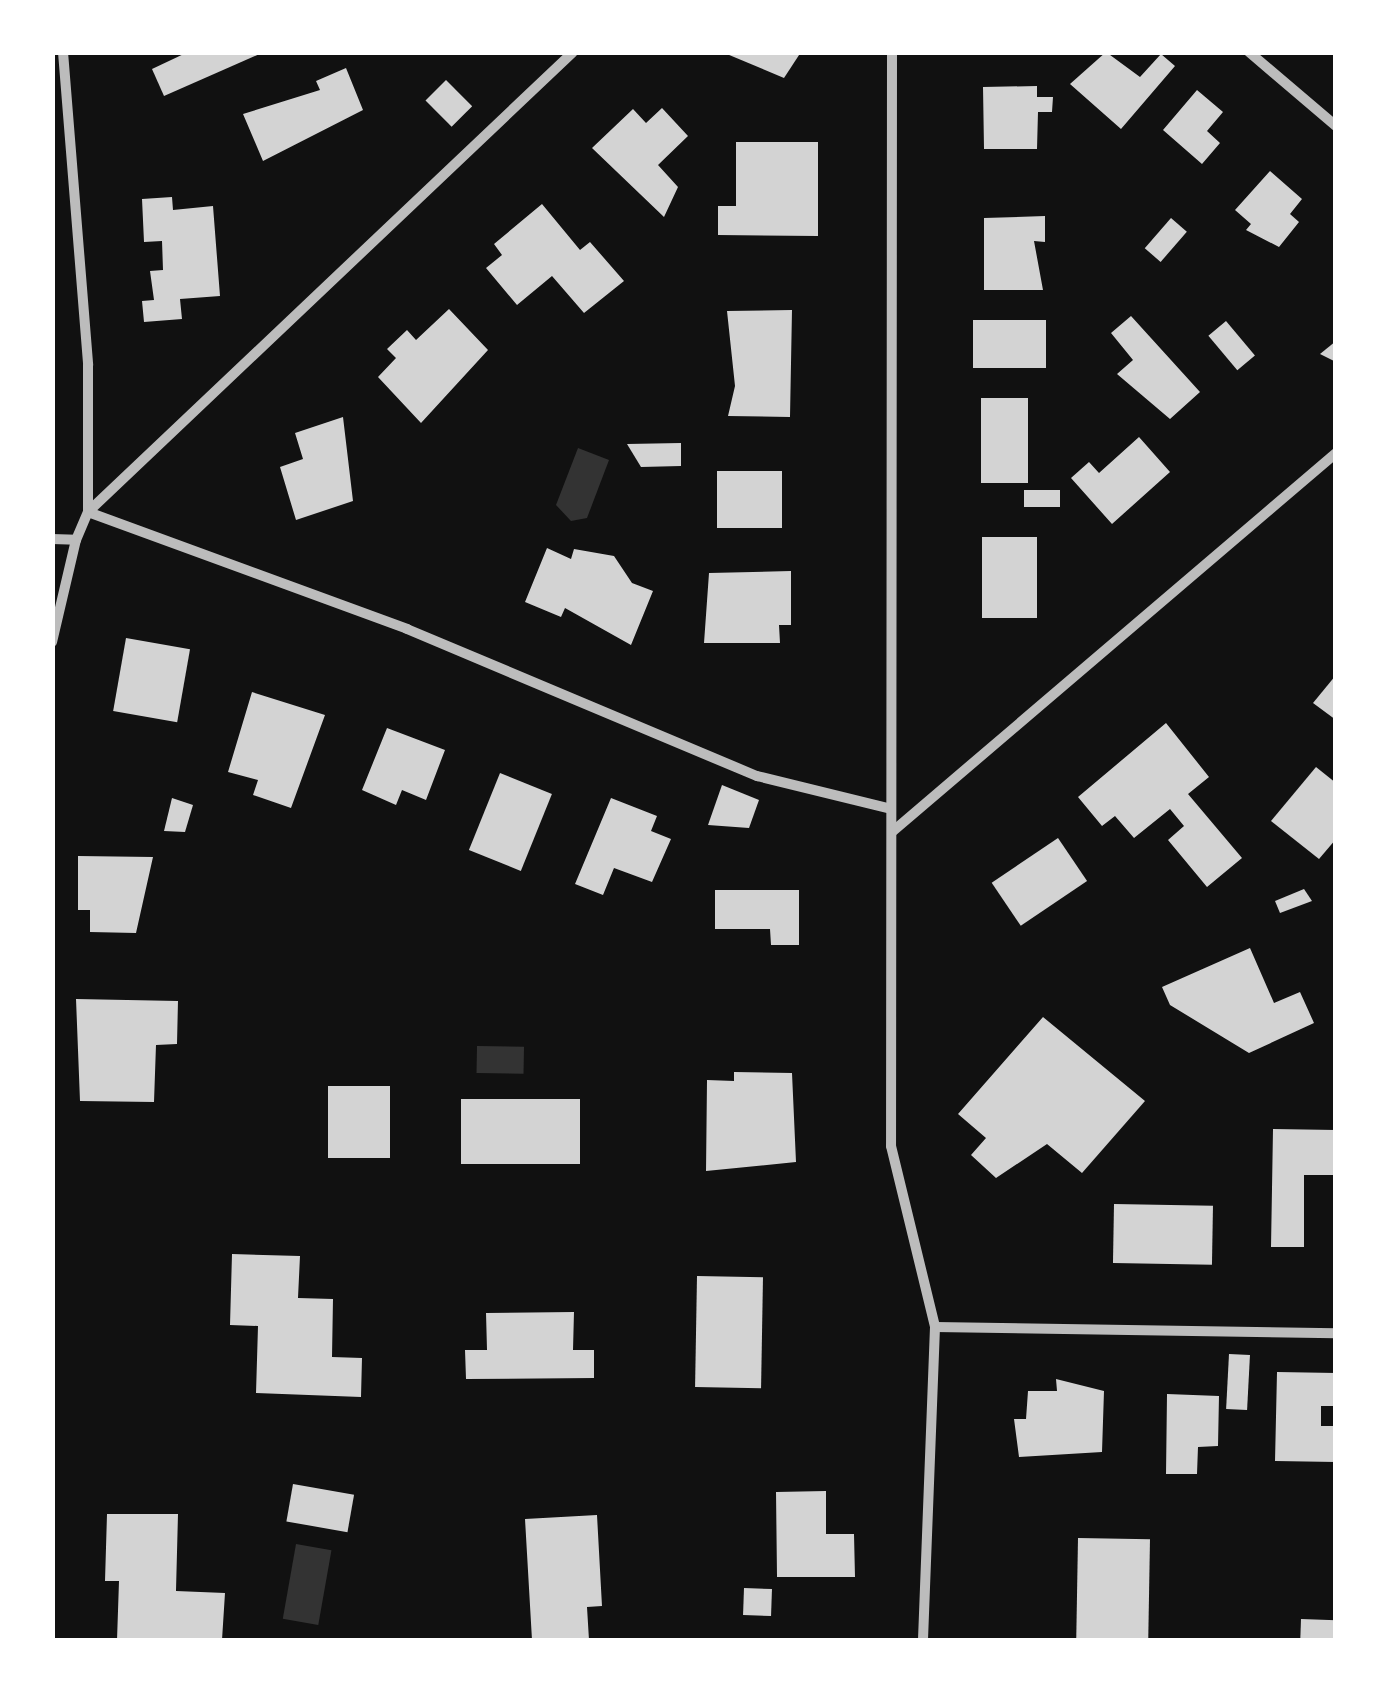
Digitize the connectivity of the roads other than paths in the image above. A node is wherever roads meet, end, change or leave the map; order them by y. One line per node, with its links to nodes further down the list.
1 (63, 52): 7 (street)
2 (573, 52): 7 (street)
3 (892, 52): 11 (street)
4 (1249, 52): 5 (street)
5 (1336, 126)
6 (1336, 453): 12 (street)
7 (88, 512): 9 (street); 11 (street)
8 (52, 538): 9 (street)
9 (76, 540): 10 (street)
10 (52, 642)
11 (891, 809): 12 (street)
12 (892, 832): 13 (street)
13 (935, 1327): 14 (street); 15 (street)
14 (1336, 1334)
15 (922, 1640)

